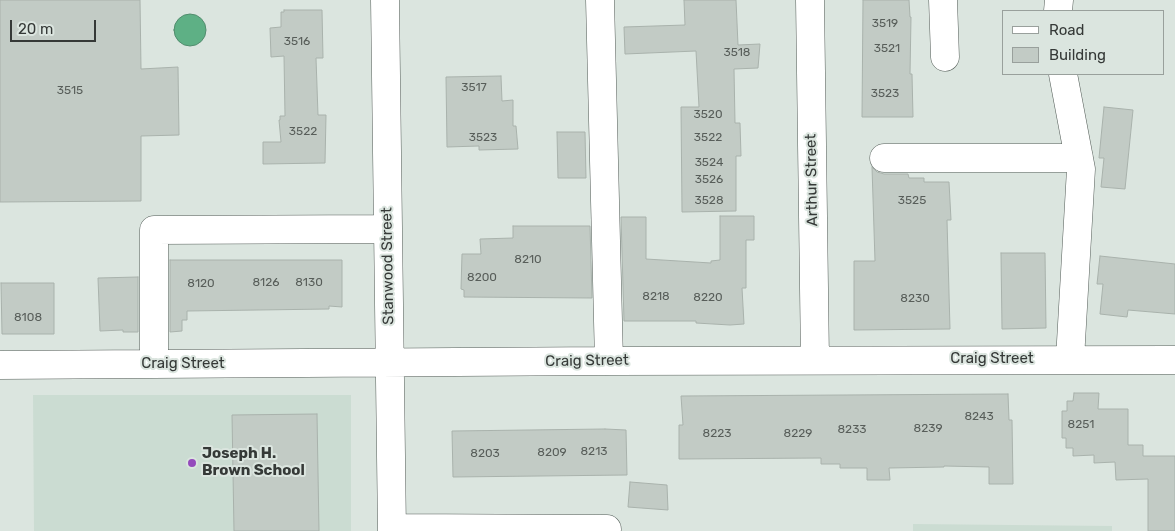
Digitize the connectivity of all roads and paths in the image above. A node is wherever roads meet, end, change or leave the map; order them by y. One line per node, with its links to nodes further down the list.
1 (385, 0): 9 (street, Stanwood Street)
2 (600, 0): 13 (street)
3 (810, 0): 11 (street, Arthur Street)
4 (943, 0): 5 (street)
5 (945, 57)
6 (1063, 75): 8 (street)
7 (884, 158): 8 (street)
8 (1079, 158): 10 (street)
9 (387, 229): 14 (street, Stanwood Street); 15 (street)
10 (1070, 359): 11 (street, Craig Street); 12 (street, Craig Street)
11 (815, 360): 13 (street, Craig Street)
12 (1175, 360)
13 (609, 361): 14 (street, Craig Street)
14 (389, 363): 15 (street, Craig Street); 17 (street, Stanwood Street)
15 (154, 364): 16 (street, Craig Street)
16 (0, 365)
17 (392, 529): 19 (street)
18 (607, 529): 19 (street)
19 (532, 530)

